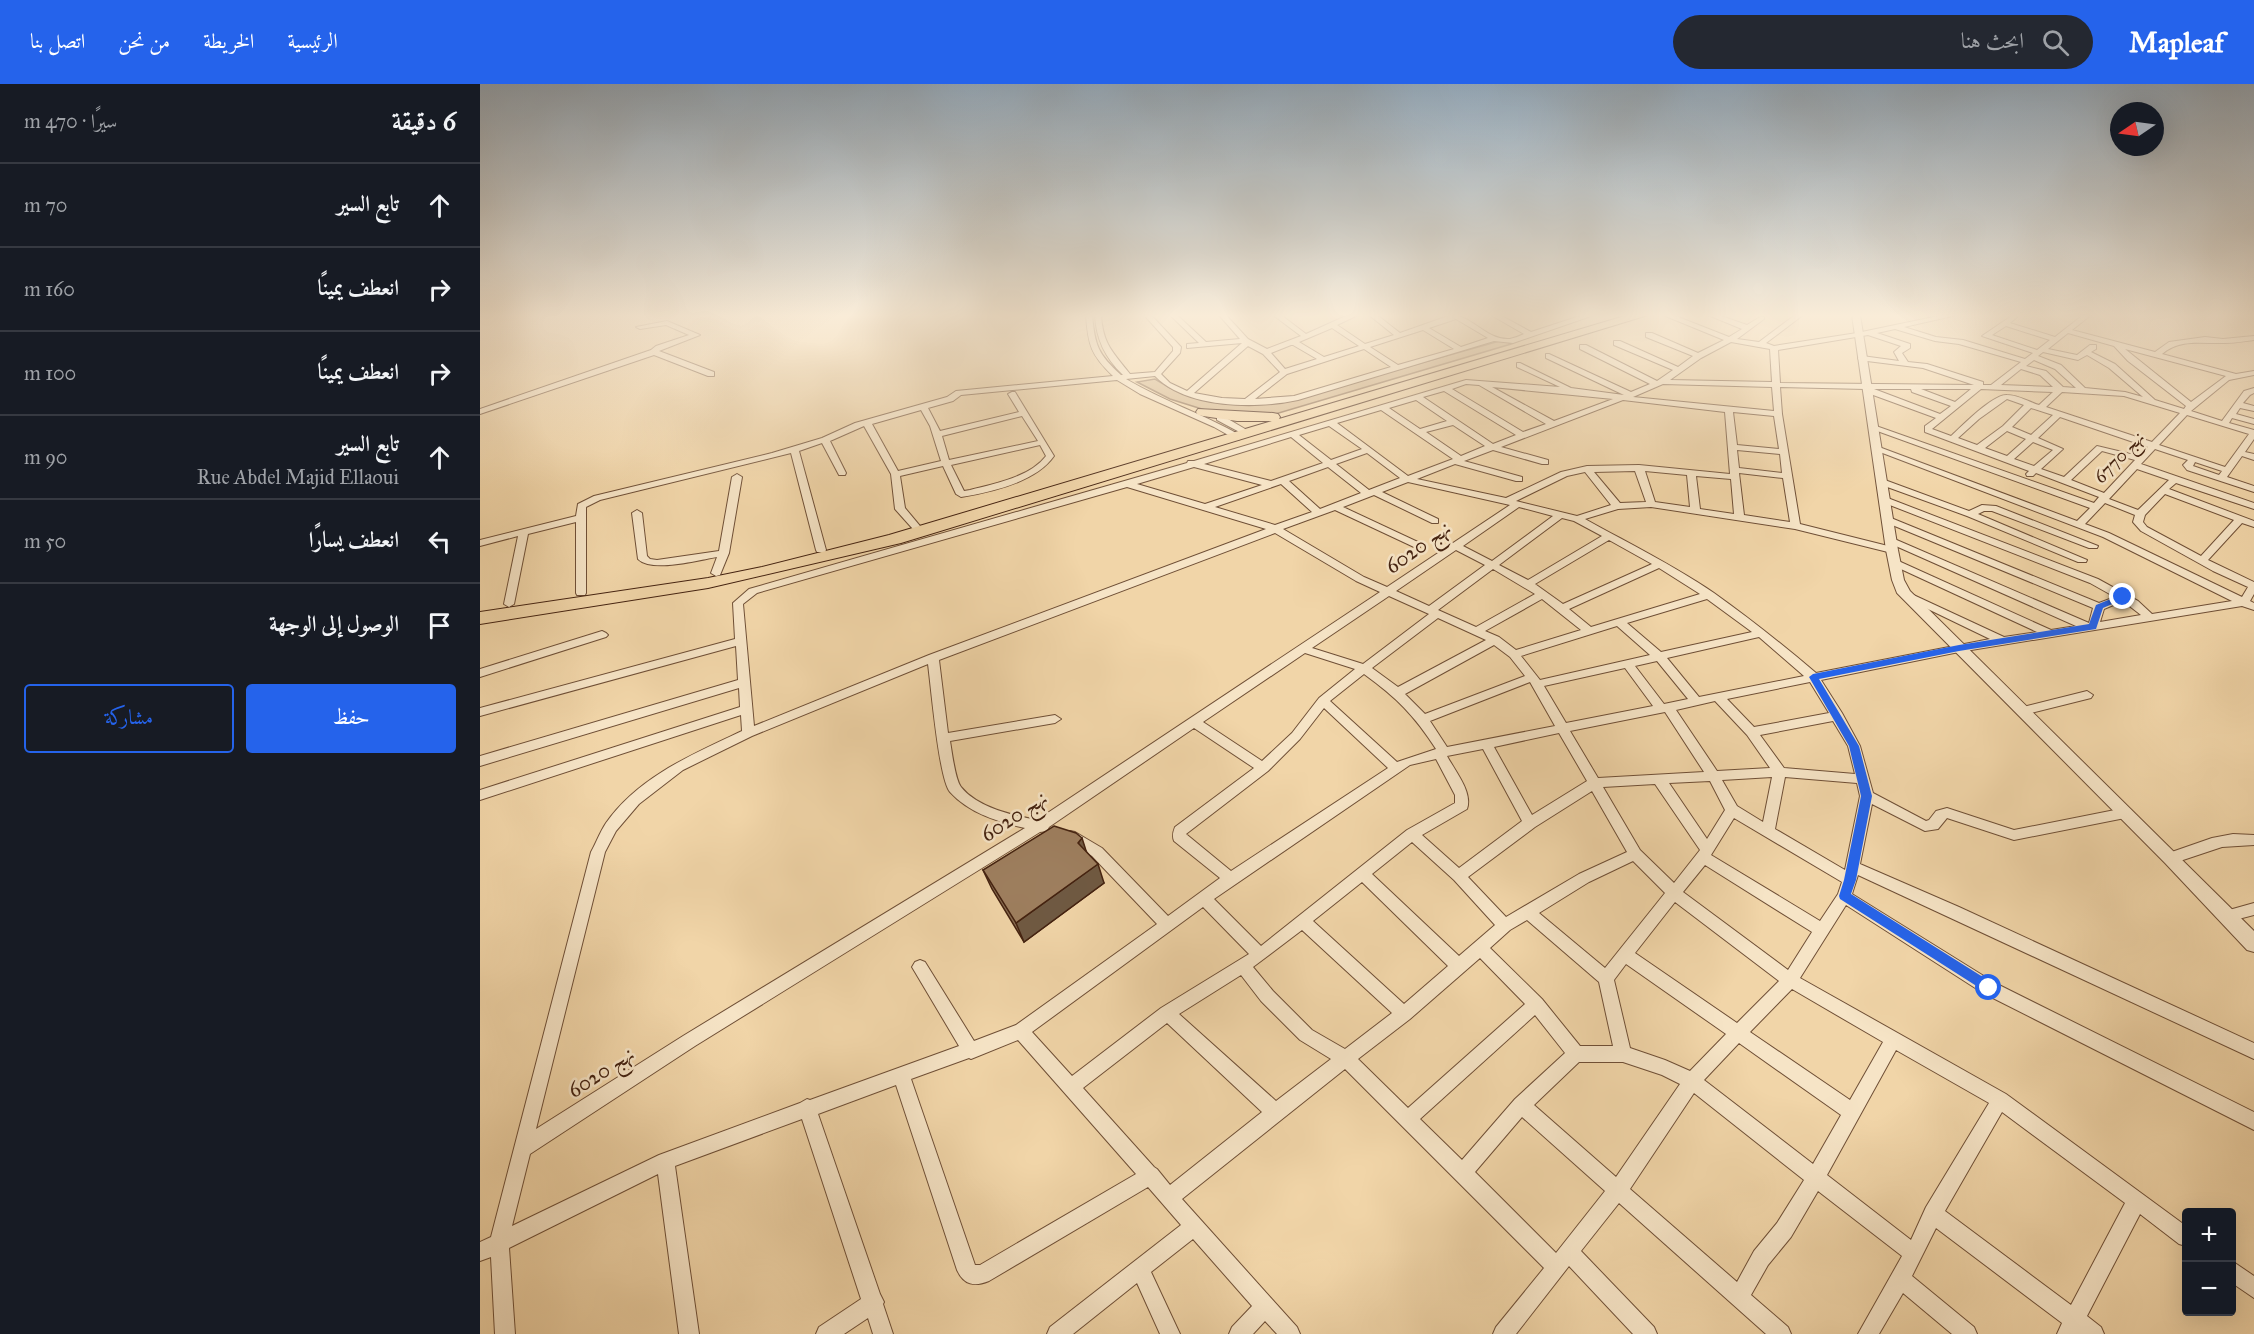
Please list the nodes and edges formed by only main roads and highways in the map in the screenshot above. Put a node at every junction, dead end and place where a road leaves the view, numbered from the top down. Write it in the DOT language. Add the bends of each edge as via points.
graph roads {
  1 [pos="1419,373"];
  2 [pos="1426,373"];
  3 [pos="1273,417"];
  4 [pos="1238,432"];
  5 [pos="1187,442"];
  6 [pos="480,609"];
  7 [pos="480,618"];
  1 -- 3 [label="highway"];
  2 -- 4 [label="highway"];
  3 -- 4 [label="highway"];
  3 -- 5 [label="highway" via="1206,416 1204,433"];
  4 -- 5 [label="highway"];
  4 -- 7 [label="highway" via="927,531 814,560 708,583"];
  5 -- 6 [label="highway" via="915,526 821,550 716,573"];
}
